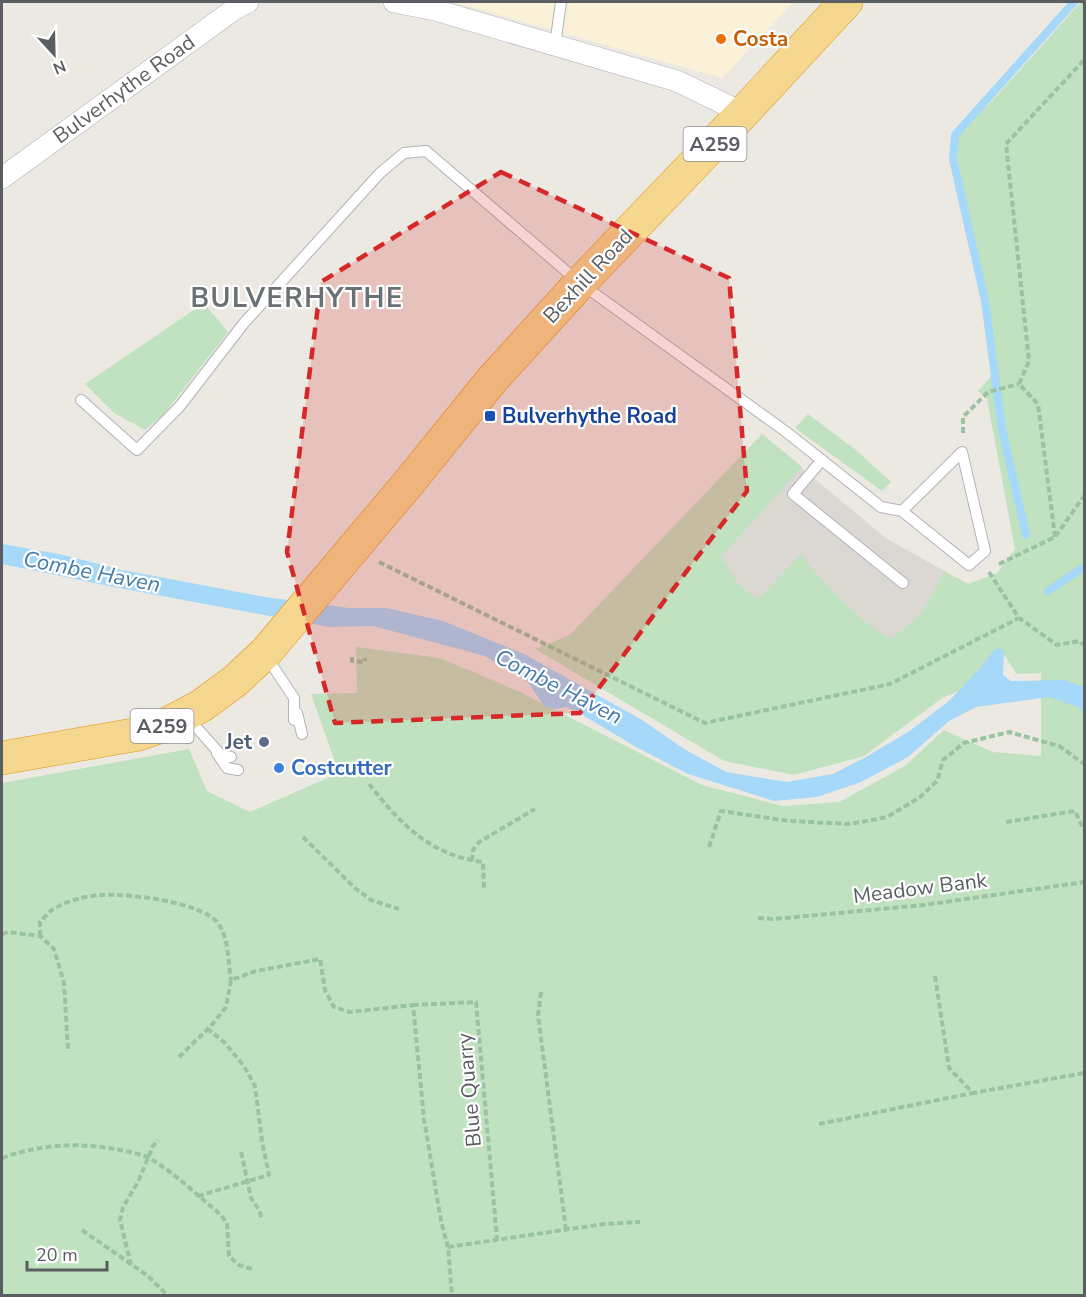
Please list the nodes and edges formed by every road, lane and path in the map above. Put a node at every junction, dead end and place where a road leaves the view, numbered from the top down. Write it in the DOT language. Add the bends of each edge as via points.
graph roads {
  1 [pos="394,2"];
  2 [pos="561,2"];
  3 [pos="846,2"];
  4 [pos="239,4"];
  5 [pos="555,45"];
  6 [pos="1084,60"];
  7 [pos="743,113"];
  8 [pos="2,178"];
  9 [pos="580,283"];
  10 [pos="1019,384"];
  11 [pos="81,400"];
  12 [pos="962,452"];
  13 [pos="822,460"];
  14 [pos="1084,496"];
  15 [pos="902,511"];
  16 [pos="1055,537"];
  17 [pos="346,555"];
  18 [pos="1009,559"];
  19 [pos="969,565"];
  20 [pos="903,583"];
  21 [pos="1019,618"];
  22 [pos="1084,637"];
  23 [pos="1079,641"];
  24 [pos="1084,645"];
  25 [pos="265,653"];
  26 [pos="352,657"];
  27 [pos="365,658"];
  28 [pos="294,698"];
  29 [pos="185,716"];
  30 [pos="294,720"];
  31 [pos="302,734"];
  32 [pos="211,744"];
  33 [pos="231,757"];
  34 [pos="2,758"];
  35 [pos="1084,764"];
  36 [pos="238,770"];
  37 [pos="369,784"];
  38 [pos="535,809"];
  39 [pos="1006,822"];
  40 [pos="1084,830"];
  41 [pos="303,837"];
  42 [pos="709,847"];
  43 [pos="472,861"];
  44 [pos="1084,882"];
  45 [pos="484,891"];
  46 [pos="399,909"];
  47 [pos="758,918"];
  48 [pos="2,934"];
  49 [pos="40,936"];
  50 [pos="935,976"];
  51 [pos="231,980"];
  52 [pos="541,992"];
  53 [pos="413,1005"];
  54 [pos="208,1029"];
  55 [pos="68,1049"];
  56 [pos="179,1057"];
  57 [pos="1084,1073"];
  58 [pos="973,1093"];
  59 [pos="819,1124"];
  60 [pos="158,1140"];
  61 [pos="242,1152"];
  62 [pos="2,1158"];
  63 [pos="148,1158"];
  64 [pos="248,1180"];
  65 [pos="198,1196"];
  66 [pos="262,1219"];
  67 [pos="640,1222"];
  68 [pos="82,1230"];
  69 [pos="566,1230"];
  70 [pos="497,1239"];
  71 [pos="448,1247"];
  72 [pos="131,1265"];
  73 [pos="255,1270"];
  74 [pos="168,1296"];
  75 [pos="452,1296"];
  1 -- 5 [label="street"];
  2 -- 5 [label="lane"];
  3 -- 7 [label="highway, Bexhill Road / A259"];
  4 -- 8 [label="street, Bulverhythe Road"];
  5 -- 7 [label="street" via="677,81"];
  6 -- 10 [label="path" via="1006,144 1029,361"];
  7 -- 9 [label="highway, Bexhill Road / A259"];
  9 -- 11 [label="lane" via="426,151 404,153 380,173 268,296 180,406 137,450"];
  9 -- 13 [label="lane"];
  9 -- 17 [label="highway, Bexhill Road / A259" via="490,381"];
  10 -- 12 [label="path" via="988,392 963,417"];
  10 -- 16 [label="path" via="1038,404"];
  12 -- 15 [label="lane"];
  12 -- 19 [label="lane" via="985,551"];
  13 -- 15 [label="lane" via="881,507"];
  13 -- 20 [label="lane" via="793,494"];
  14 -- 16 [label="path"];
  15 -- 19 [label="lane"];
  16 -- 18 [label="path"];
  17 -- 21 [label="path" via="705,723 890,684"];
  17 -- 25 [label="highway, A259"];
  19 -- 21 [label="path" via="988,570"];
  21 -- 23 [label="path" via="1057,645"];
  22 -- 23 [label="path"];
  23 -- 24 [label="path"];
  25 -- 28 [label="lane"];
  25 -- 29 [label="highway, A259" via="235,681"];
  26 -- 27 [label="path" via="357,662 365,662"];
  28 -- 30 [label="lane"];
  28 -- 31 [label="lane"];
  29 -- 32 [label="lane"];
  29 -- 34 [label="highway, A259" via="140,734"];
  32 -- 33 [label="lane" via="221,755"];
  32 -- 36 [label="lane" via="227,768"];
  35 -- 42 [label="path" via="1059,746 1009,732 964,743 943,760 937,781 919,798 887,817 850,824 800,822 721,811"];
  37 -- 43 [label="path" via="394,816 419,838"];
  38 -- 43 [label="path" via="479,842"];
  39 -- 40 [label="path" via="1075,811"];
  41 -- 46 [label="path" via="355,888 371,900"];
  43 -- 45 [label="path" via="483,862"];
  44 -- 47 [label="path, Meadow Bank" via="924,905"];
  48 -- 49 [label="path"];
  49 -- 51 [label="path" via="40,922 55,908 76,900 102,895 173,902 215,920 224,933"];
  49 -- 55 [label="path" via="54,949 64,983"];
  50 -- 58 [label="path" via="949,1068"];
  51 -- 53 [label="path, Blue Quarry" via="256,971 320,959 334,1007 350,1012"];
  51 -- 54 [label="path" via="226,1007"];
  52 -- 69 [label="path" via="538,1015"];
  53 -- 70 [label="path, Blue Quarry" via="476,1002"];
  53 -- 71 [label="path" via="424,1119"];
  54 -- 56 [label="path"];
  54 -- 64 [label="path" via="244,1066 255,1086 270,1175"];
  57 -- 58 [label="path"];
  58 -- 59 [label="path"];
  60 -- 63 [label="path"];
  61 -- 64 [label="path"];
  62 -- 63 [label="path" via="53,1146 90,1144"];
  63 -- 65 [label="path"];
  63 -- 72 [label="path" via="120,1220"];
  64 -- 65 [label="path"];
  64 -- 66 [label="path"];
  65 -- 73 [label="path" via="227,1223 229,1256 233,1262"];
  67 -- 69 [label="path"];
  68 -- 72 [label="path"];
  69 -- 70 [label="path"];
  70 -- 71 [label="path"];
  71 -- 75 [label="path"];
  72 -- 74 [label="path"];
}
